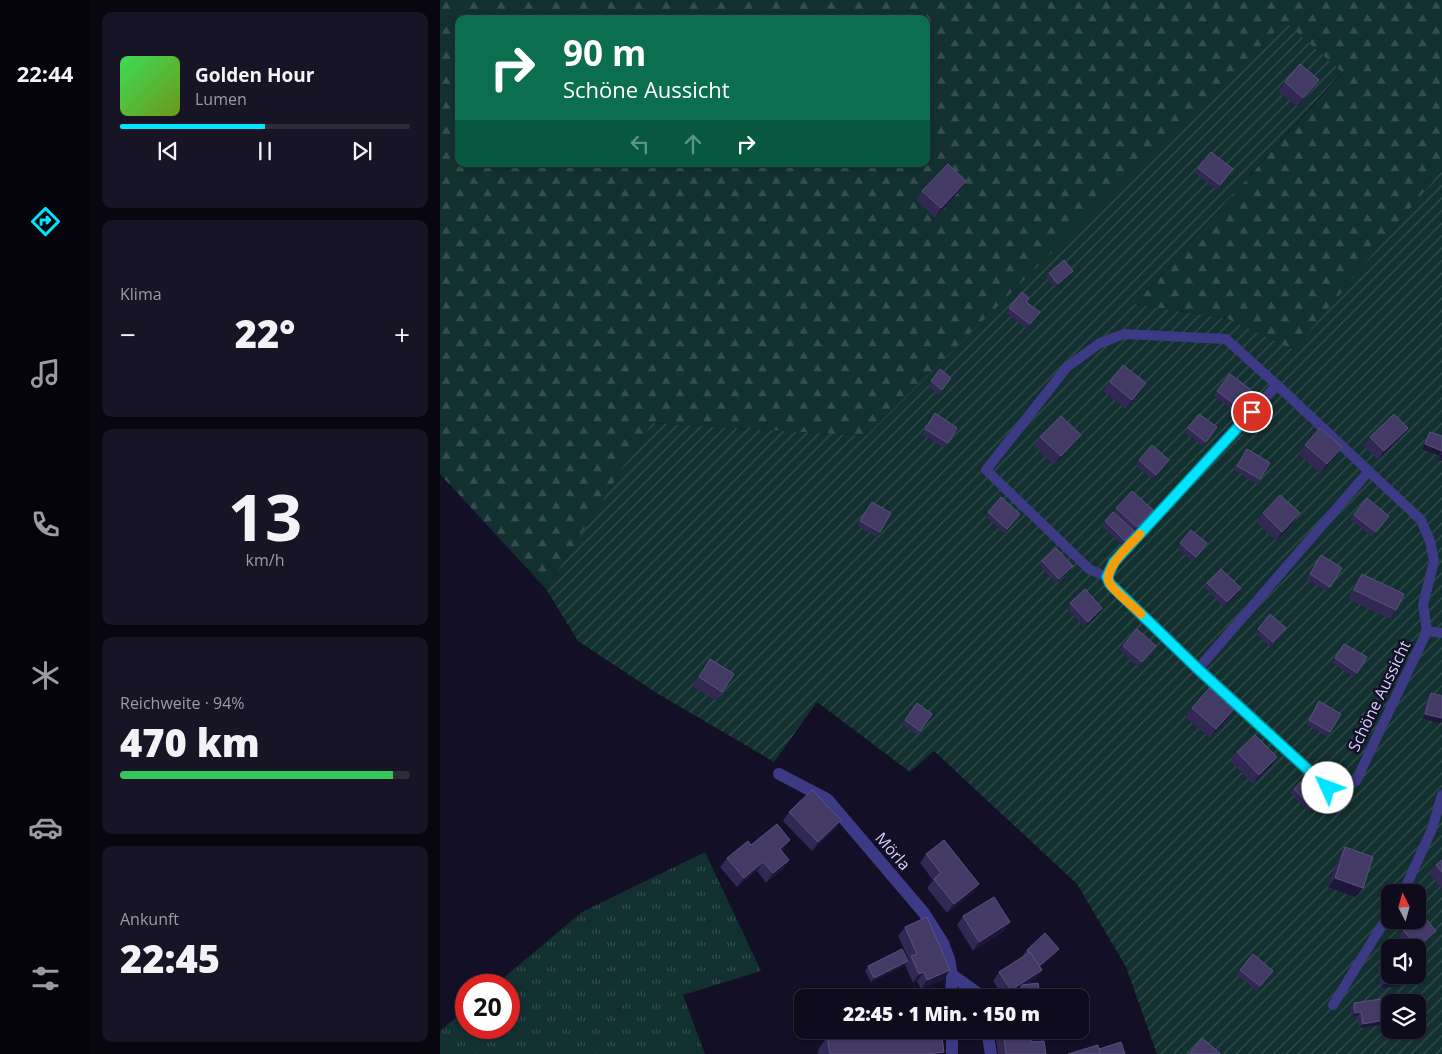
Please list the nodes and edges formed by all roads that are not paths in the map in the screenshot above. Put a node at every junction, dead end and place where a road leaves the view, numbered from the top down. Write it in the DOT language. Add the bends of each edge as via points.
graph roads {
  1 [pos="1277,385"];
  2 [pos="1369,471"];
  3 [pos="1107,577"];
  4 [pos="1428,631"];
  5 [pos="1442,633"];
  6 [pos="1198,669"];
  7 [pos="779,774"];
  8 [pos="1442,795"];
  9 [pos="1407,884"];
  10 [pos="1381,927"];
  11 [pos="952,975"];
  12 [pos="952,989"];
  13 [pos="972,989"];
  14 [pos="1333,1005"];
  15 [pos="952,1039"];
  16 [pos="988,1039"];
  17 [pos="952,1054"];
  18 [pos="991,1054"];
  1 -- 2 [label="lane, Schöne Aussicht"];
  1 -- 3 [label="lane" via="1114,562"];
  1 -- 3 [label="lane, Schöne Aussicht" via="1226,339 1124,334 1100,343 1067,367 986,470 1089,568"];
  2 -- 4 [label="lane, Schöne Aussicht" via="1421,520 1430,542 1434,560 1423,605"];
  2 -- 6 [label="lane"];
  3 -- 6 [label="lane, Schöne Aussicht" via="1110,584"];
  4 -- 5 [label="lane, Schöne Aussicht"];
  4 -- 6 [label="lane, Schöne Aussicht" via="1356,780 1343,789 1328,788"];
  7 -- 11 [label="street, Mörla" via="827,799 924,913 943,943"];
  8 -- 9 [label="lane" via="1432,829"];
  10 -- 14 [label="lane"];
  11 -- 12 [label="street, Mörla"];
  11 -- 13 [label="street"];
  15 -- 17 [label="street"];
  16 -- 18 [label="street"];
}
